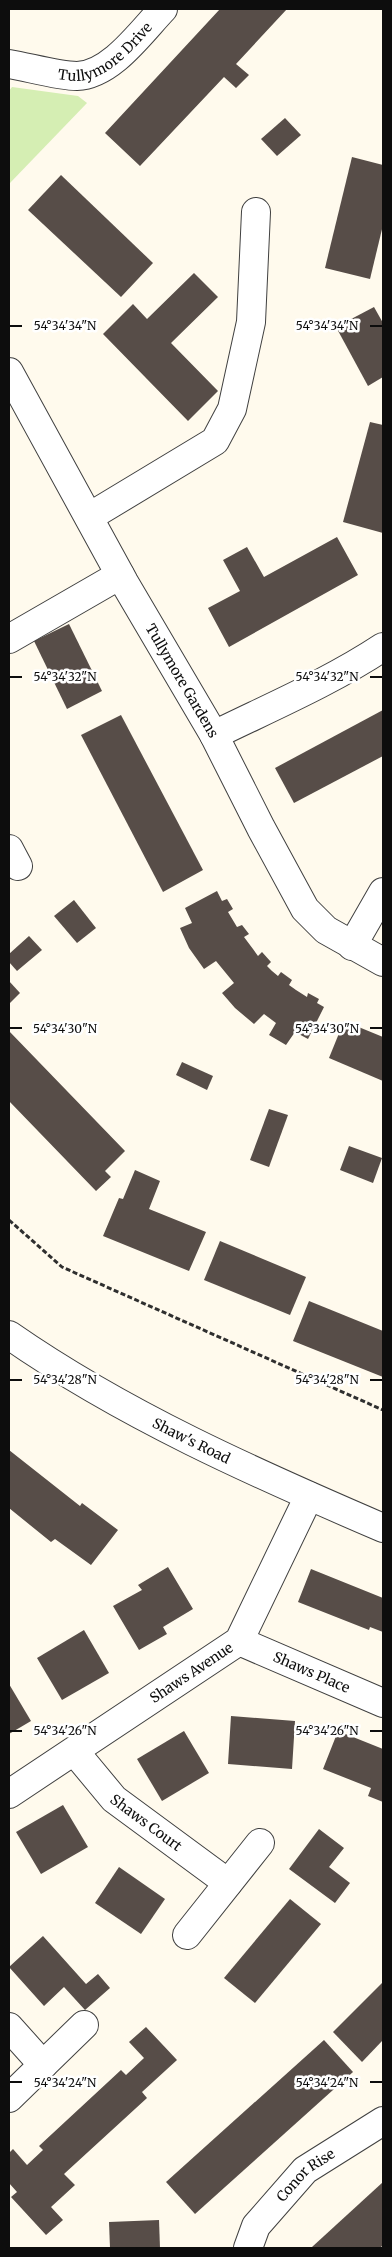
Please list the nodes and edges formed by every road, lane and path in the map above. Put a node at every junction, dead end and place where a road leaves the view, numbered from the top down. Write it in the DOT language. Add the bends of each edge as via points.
graph roads {
  1 [pos="163,9"];
  2 [pos="9,64"];
  3 [pos="256,212"];
  4 [pos="12,386"];
  5 [pos="89,517"];
  6 [pos="120,575"];
  7 [pos="9,639"];
  8 [pos="383,647"];
  9 [pos="214,735"];
  10 [pos="383,892"];
  11 [pos="352,946"];
  12 [pos="383,962"];
  13 [pos="9,1220"];
  14 [pos="9,1335"];
  15 [pos="383,1410"];
  16 [pos="309,1496"];
  17 [pos="383,1528"];
  18 [pos="239,1641"];
  19 [pos="383,1703"];
  20 [pos="75,1752"];
  21 [pos="9,1794"];
  22 [pos="260,1843"];
  23 [pos="228,1882"];
  24 [pos="187,1935"];
  25 [pos="84,2025"];
  26 [pos="9,2027"];
  27 [pos="43,2065"];
  28 [pos="9,2098"];
  29 [pos="383,2121"];
  30 [pos="248,2248"];
  1 -- 2 [label="street, Tullymore Drive" via="110,64 95,73 77,76"];
  3 -- 5 [label="street" via="251,322 232,409 215,441"];
  4 -- 5 [label="street, Tullymore Gardens"];
  5 -- 6 [label="street, Tullymore Gardens"];
  6 -- 7 [label="street"];
  6 -- 9 [label="street, Tullymore Gardens"];
  8 -- 9 [label="street" via="362,661"];
  9 -- 11 [label="street, Tullymore Gardens" via="305,909 326,930"];
  10 -- 11 [label="street"];
  11 -- 12 [label="street, Tullymore Gardens"];
  13 -- 15 [label="path" via="62,1267"];
  14 -- 16 [label="street, Shaw's Road" via="112,1399"];
  16 -- 17 [label="street, Shaw's Road"];
  16 -- 18 [label="street, Shaws Avenue"];
  18 -- 19 [label="street, Shaws Place"];
  18 -- 20 [label="street, Shaws Avenue"];
  20 -- 21 [label="street, Shaws Avenue"];
  20 -- 23 [label="street, Shaws Court" via="114,1799"];
  22 -- 23 [label="street"];
  23 -- 24 [label="street"];
  25 -- 27 [label="street"];
  26 -- 27 [label="street"];
  27 -- 28 [label="street"];
  29 -- 30 [label="street, Conor Rise" via="306,2170 256,2226"];
}
